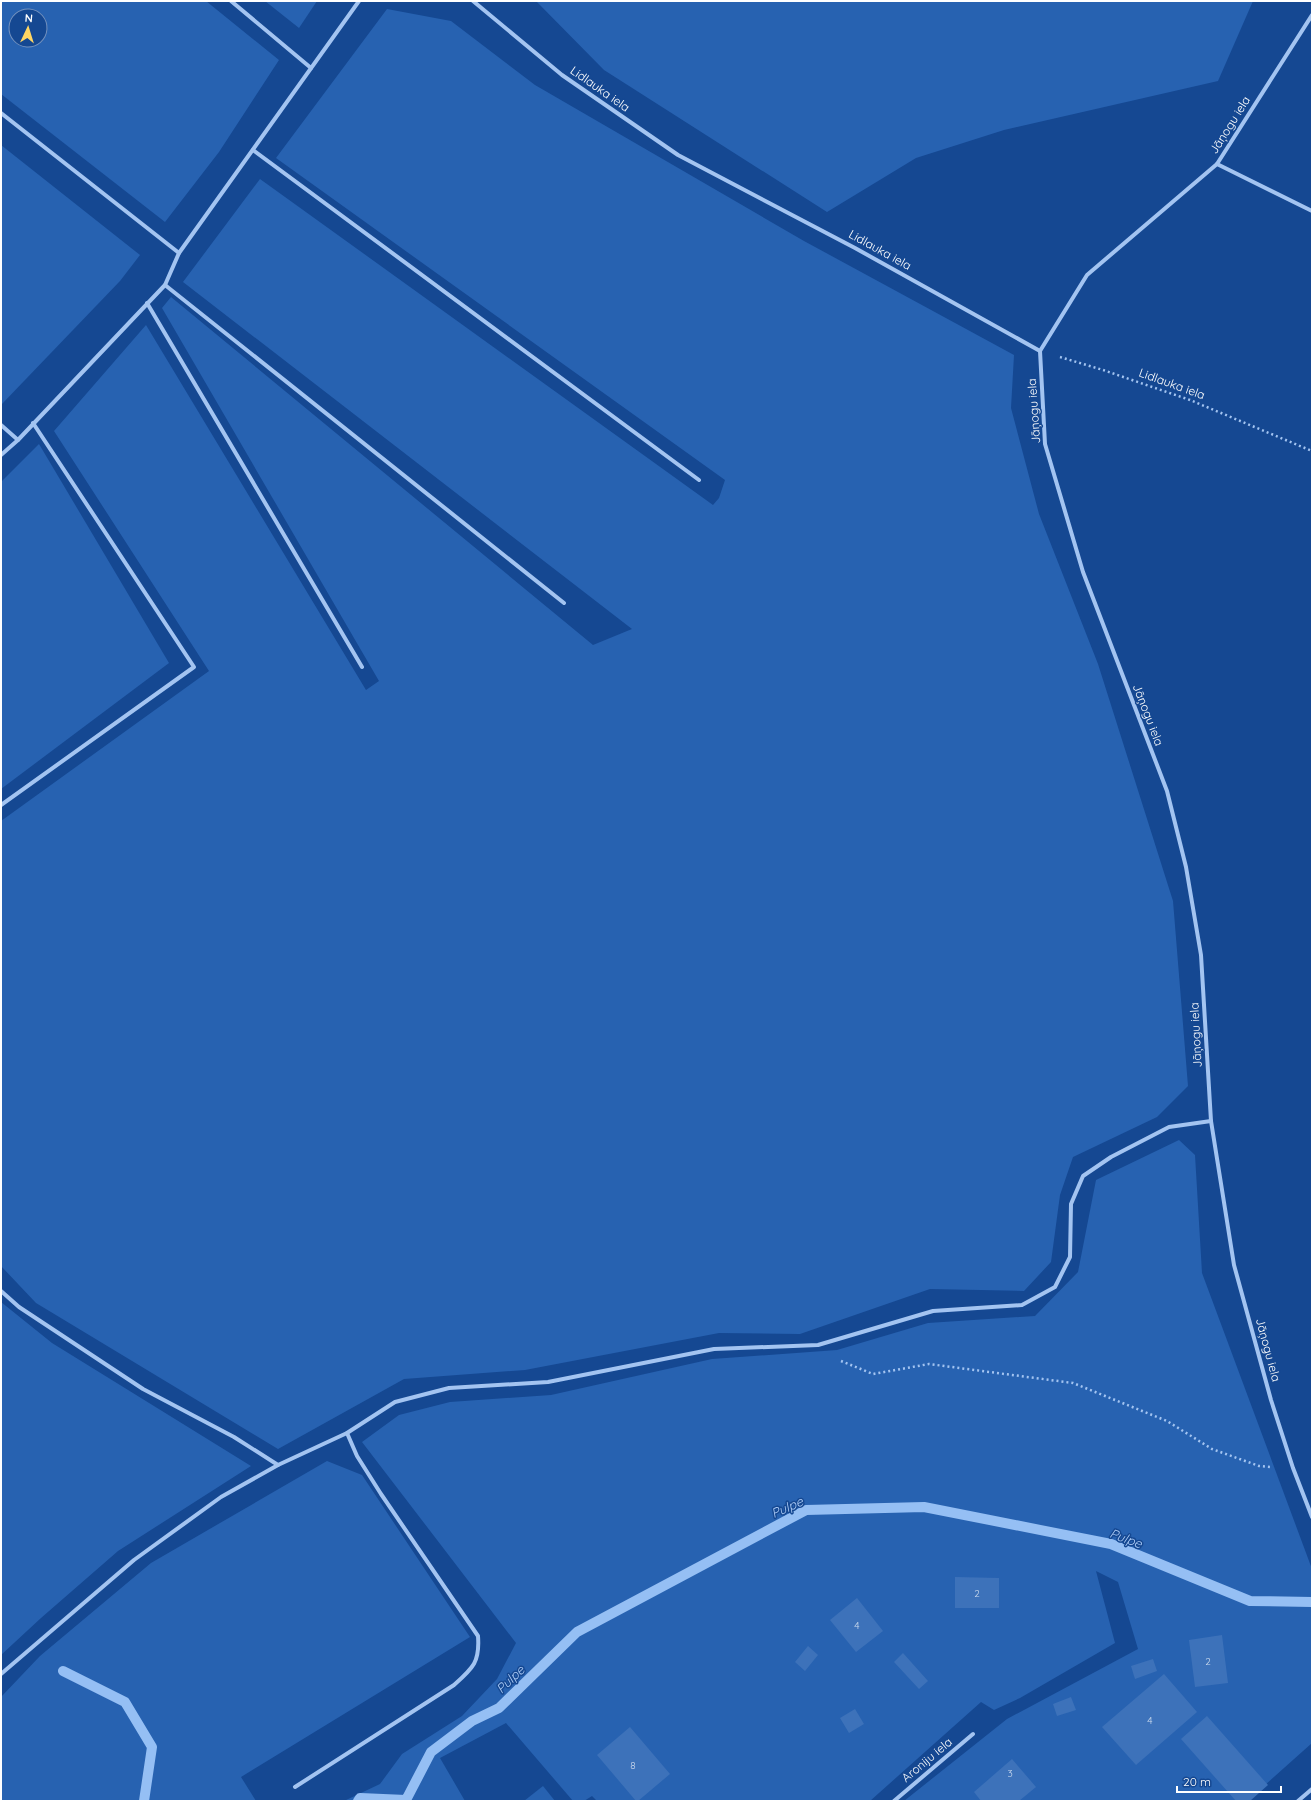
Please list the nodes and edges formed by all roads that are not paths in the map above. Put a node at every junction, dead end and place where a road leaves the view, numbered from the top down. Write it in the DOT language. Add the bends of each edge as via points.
graph roads {
  1 [pos="231,1"];
  2 [pos="359,1"];
  3 [pos="473,1"];
  4 [pos="1312,15"];
  5 [pos="311,68"];
  6 [pos="1,113"];
  7 [pos="253,150"];
  8 [pos="1217,164"];
  9 [pos="1312,211"];
  10 [pos="180,253"];
  11 [pos="165,285"];
  12 [pos="147,303"];
  13 [pos="1040,351"];
  14 [pos="34,423"];
  15 [pos="1,426"];
  16 [pos="18,440"];
  17 [pos="1,455"];
  18 [pos="699,480"];
  19 [pos="564,603"];
  20 [pos="362,667"];
  21 [pos="1,805"];
  22 [pos="1211,1120"];
  23 [pos="1,1291"];
  24 [pos="347,1433"];
  25 [pos="278,1465"];
  26 [pos="1312,1517"];
  27 [pos="1,1674"];
  28 [pos="972,1734"];
  29 [pos="295,1787"];
  30 [pos="1312,1789"];
  31 [pos="894,1801"];
  32 [pos="1298,1801"];
  1 -- 5 [label="street"];
  2 -- 5 [label="street"];
  3 -- 13 [label="street, Lidlauka iela" via="562,75 678,154 855,248"];
  4 -- 8 [label="street, Jāņogu iela"];
  5 -- 7 [label="street"];
  6 -- 10 [label="street"];
  7 -- 10 [label="street"];
  7 -- 18 [label="street"];
  8 -- 9 [label="street"];
  8 -- 13 [label="street, Jāņogu iela" via="1087,275"];
  10 -- 11 [label="street"];
  11 -- 12 [label="street"];
  11 -- 19 [label="street"];
  12 -- 14 [label="street"];
  12 -- 20 [label="street"];
  13 -- 22 [label="street, Jāņogu iela" via="1045,444 1083,572 1167,791 1186,867 1201,955"];
  14 -- 16 [label="street"];
  14 -- 21 [label="street" via="194,667"];
  15 -- 16 [label="street"];
  16 -- 17 [label="street"];
  22 -- 24 [label="street" via="1169,1127 1111,1157 1083,1176 1071,1204 1070,1257 1056,1287 1022,1305 933,1311 818,1346 714,1349 548,1382 449,1388 395,1402"];
  22 -- 26 [label="street, Jāņogu iela" via="1234,1265 1270,1400"];
  23 -- 25 [label="street" via="19,1307 144,1389 234,1437"];
  24 -- 25 [label="street"];
  24 -- 29 [label="street" via="357,1456 381,1494 478,1636 479,1651 472,1668 454,1685"];
  25 -- 27 [label="street" via="221,1497 134,1560"];
  28 -- 31 [label="street, Aroniju iela"];
  30 -- 32 [label="street"];
}
